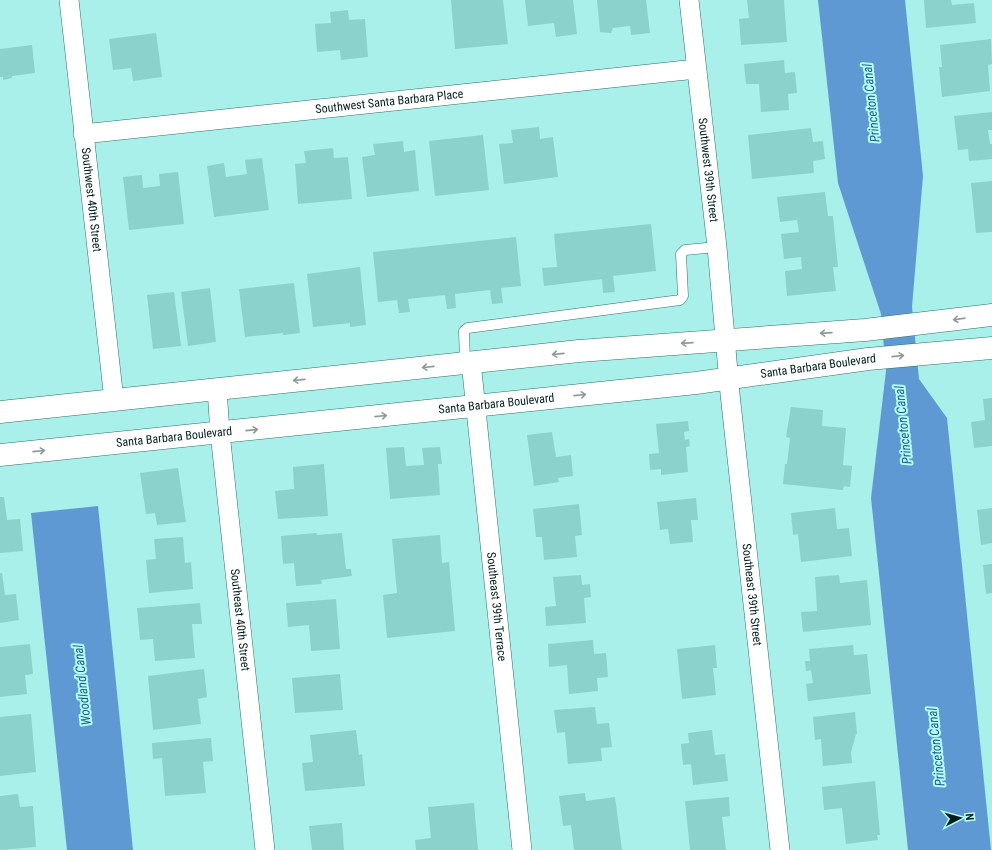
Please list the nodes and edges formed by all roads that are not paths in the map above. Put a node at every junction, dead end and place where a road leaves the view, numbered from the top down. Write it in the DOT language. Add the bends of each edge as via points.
graph roads {
  1 [pos="69,0"];
  2 [pos="689,0"];
  3 [pos="696,69"];
  4 [pos="84,134"];
  5 [pos="717,247"];
  6 [pos="992,315"];
  7 [pos="726,340"];
  8 [pos="992,348"];
  9 [pos="468,363"];
  10 [pos="728,378"];
  11 [pos="217,389"];
  12 [pos="114,400"];
  13 [pos="477,406"];
  14 [pos="0,412"];
  15 [pos="220,433"];
  16 [pos="0,455"];
  17 [pos="265,850"];
  18 [pos="522,850"];
  19 [pos="780,850"];
  1 -- 4 [label="street, Southwest 40th Street"];
  2 -- 3 [label="street, Southwest 39th Street"];
  3 -- 4 [label="street, Southwest Santa Barbara Place"];
  3 -- 5 [label="street, Southwest 39th Street"];
  4 -- 12 [label="street, Southwest 40th Street"];
  5 -- 7 [label="street, Southwest 39th Street"];
  5 -- 9 [label="lane" via="685,250 681,254 683,296 680,300 468,328 464,331"];
  6 -- 7 [label="main road, one-way" via="864,330"];
  7 -- 9 [label="main road, one-way" via="579,351"];
  7 -- 10 [label="street, Southeast 39th Street"];
  10 -- 8 [label="main road, Santa Barbara Boulevard, one-way" via="929,352"];
  9 -- 11 [label="main road, one-way"];
  9 -- 13 [label="street, Southeast 39th Terrace"];
  13 -- 10 [label="main road, Santa Barbara Boulevard, one-way"];
  10 -- 19 [label="street, Southeast 39th Street"];
  11 -- 12 [label="main road"];
  11 -- 15 [label="street, Southeast 40th Street"];
  12 -- 14 [label="main road"];
  15 -- 13 [label="main road, Santa Barbara Boulevard, one-way"];
  13 -- 18 [label="street, Southeast 39th Terrace"];
  16 -- 15 [label="main road, Santa Barbara Boulevard, one-way"];
  15 -- 17 [label="street, Southeast 40th Street"];
}
